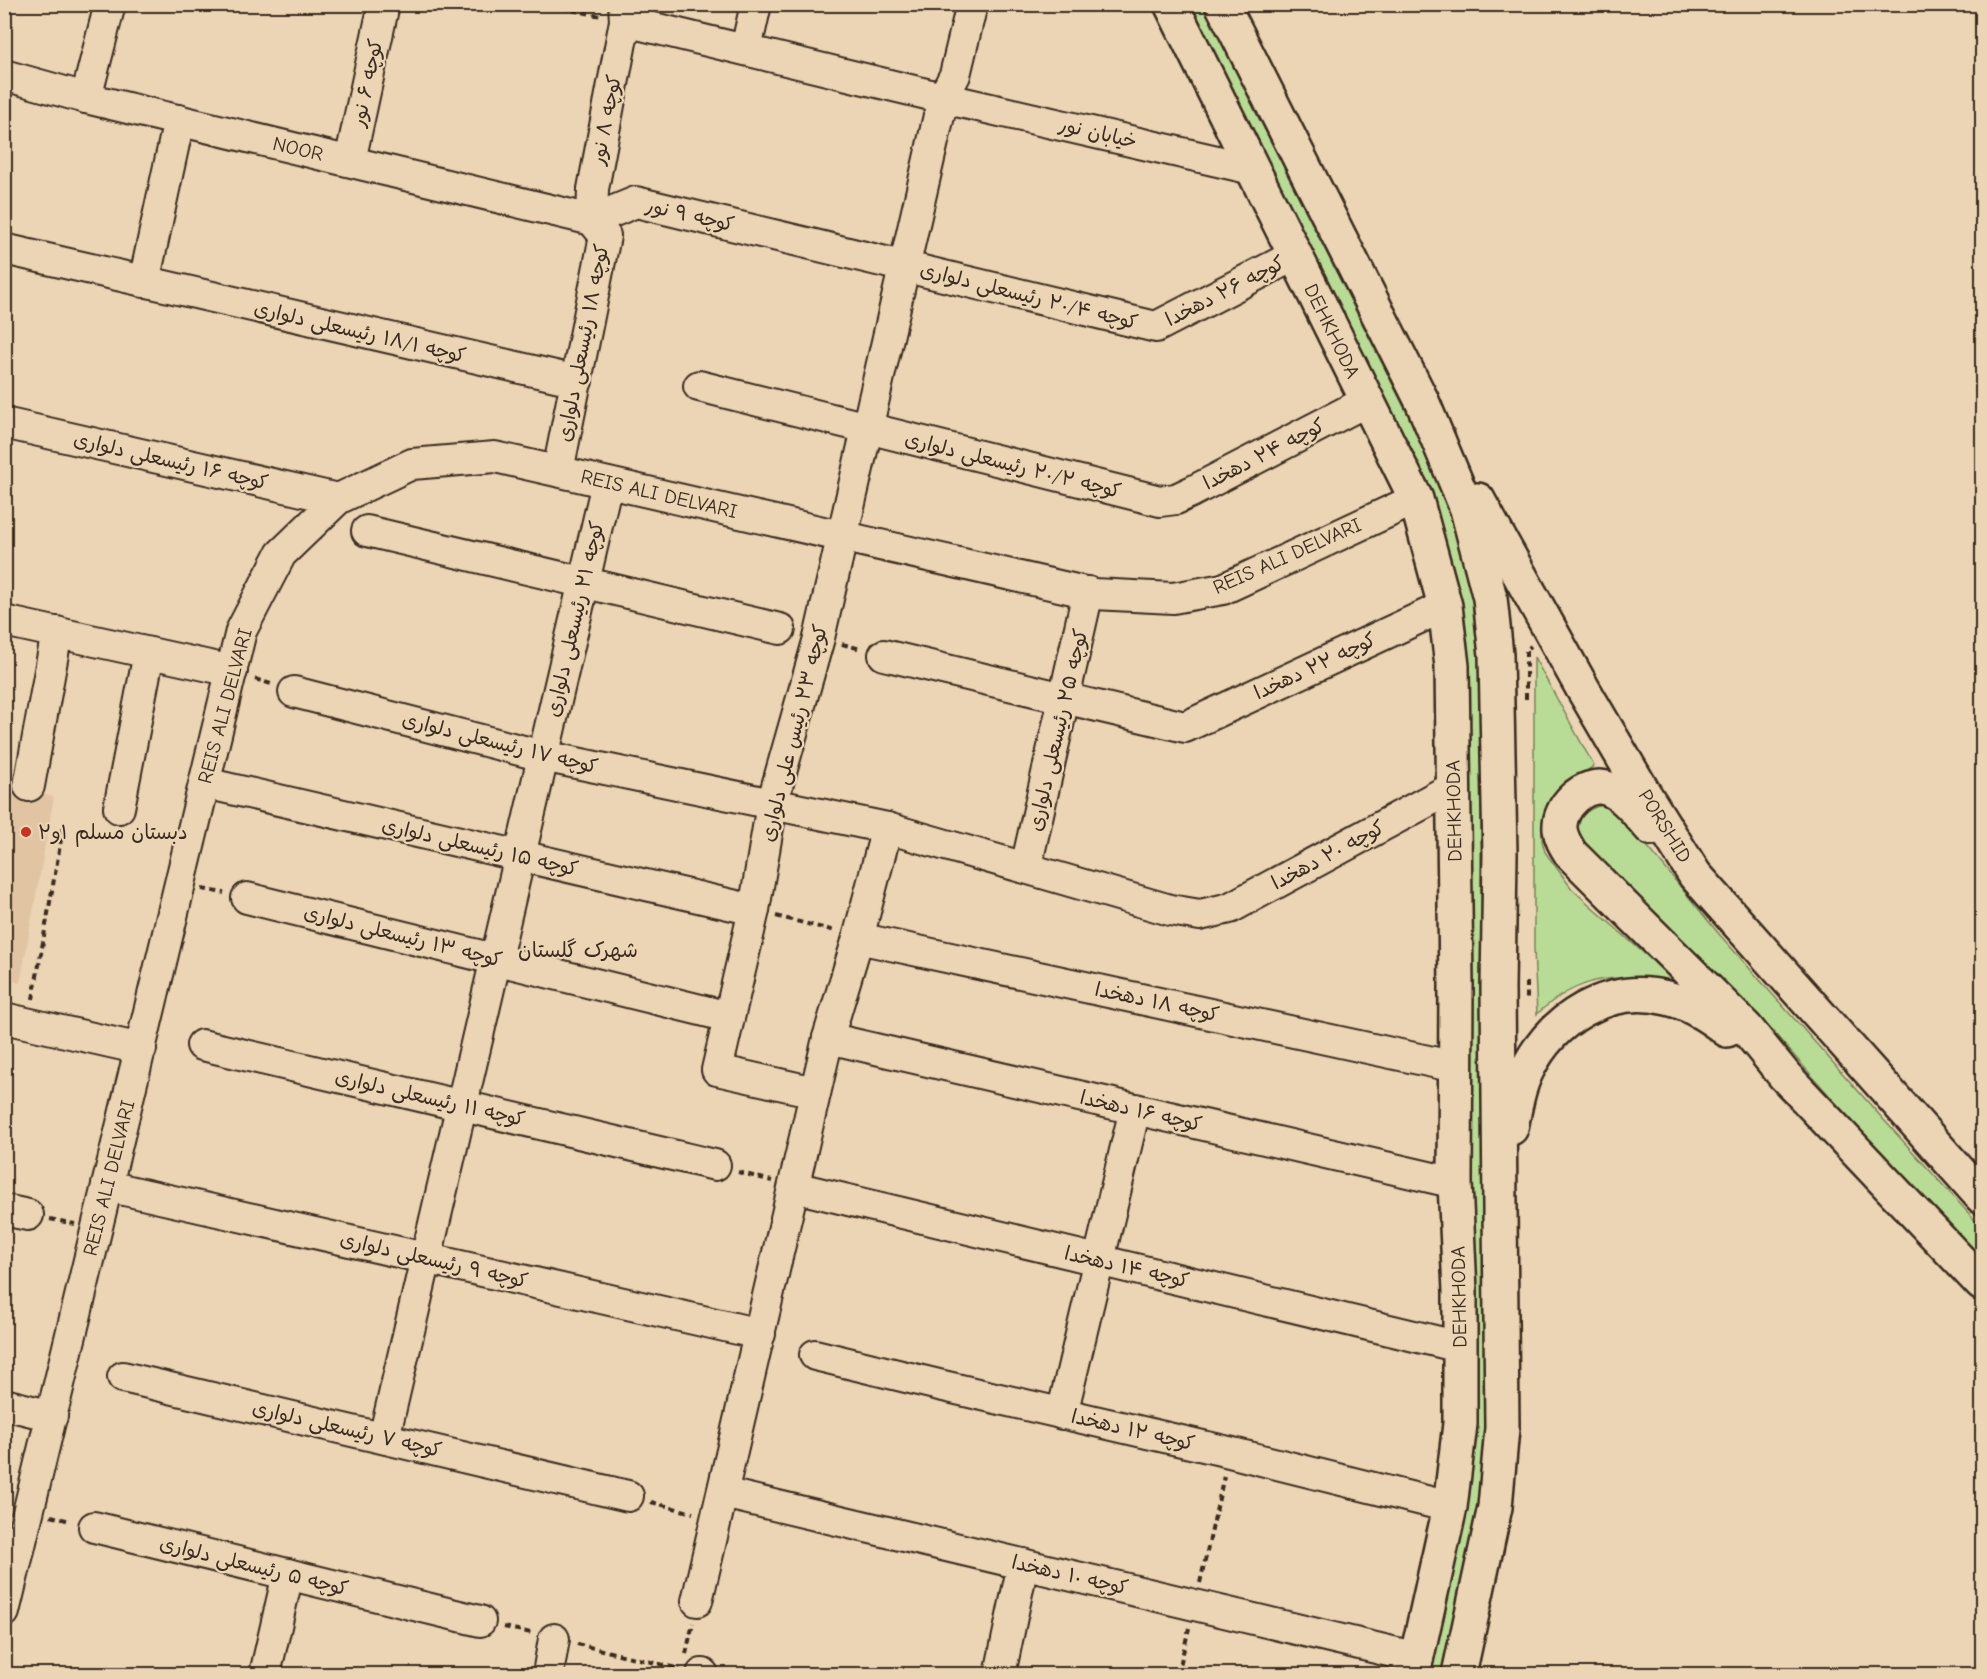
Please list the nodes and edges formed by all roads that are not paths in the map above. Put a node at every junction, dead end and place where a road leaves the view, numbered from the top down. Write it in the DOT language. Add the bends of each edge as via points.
graph roads {
  1 [pos="110,4"];
  2 [pos="384,4"];
  3 [pos="756,4"];
  4 [pos="972,4"];
  5 [pos="1171,4"];
  6 [pos="1222,4"];
  7 [pos="625,13"];
  8 [pos="746,49"];
  9 [pos="4,75"];
  10 [pos="86,98"];
  11 [pos="943,98"];
  12 [pos="179,120"];
  13 [pos="350,162"];
  14 [pos="1252,169"];
  15 [pos="592,219"];
  16 [pos="4,249"];
  17 [pos="1295,255"];
  18 [pos="903,265"];
  19 [pos="144,282"];
  20 [pos="1156,327"];
  21 [pos="577,381"];
  22 [pos="699,386"];
  23 [pos="1367,401"];
  24 [pos="1422,401"];
  25 [pos="4,423"];
  26 [pos="867,428"];
  27 [pos="558,471"];
  28 [pos="607,483"];
  29 [pos="338,499"];
  30 [pos="1416,499"];
  31 [pos="1160,501"];
  32 [pos="367,531"];
  33 [pos="843,536"];
  34 [pos="584,582"];
  35 [pos="1088,592"];
  36 [pos="1445,606"];
  37 [pos="4,621"];
  38 [pos="780,629"];
  39 [pos="57,632"];
  40 [pos="149,653"];
  41 [pos="884,655"];
  42 [pos="232,671"];
  43 [pos="294,692"];
  44 [pos="1066,698"];
  45 [pos="543,756"];
  46 [pos="205,783"];
  47 [pos="28,786"];
  48 [pos="1454,787"];
  49 [pos="772,804"];
  50 [pos="119,808"];
  51 [pos="887,828"];
  52 [pos="520,856"];
  53 [pos="1026,867"];
  54 [pos="1695,875"];
  55 [pos="247,898"];
  56 [pos="754,910"];
  57 [pos="1200,915"];
  58 [pos="858,938"];
  59 [pos="496,959"];
  60 [pos="729,1017"];
  61 [pos="16,1020"];
  62 [pos="828,1038"];
  63 [pos="202,1045"];
  64 [pos="141,1049"];
  65 [pos="1456,1067"];
  66 [pos="1785,1076"];
  67 [pos="815,1092"];
  68 [pos="462,1106"];
  69 [pos="1135,1110"];
  70 [pos="715,1165"];
  71 [pos="1455,1183"];
  72 [pos="107,1186"];
  73 [pos="794,1187"];
  74 [pos="1983,1197"];
  75 [pos="1499,1198"];
  76 [pos="426,1258"];
  77 [pos="1098,1260"];
  78 [pos="1983,1284"];
  79 [pos="760,1334"];
  80 [pos="1460,1347"];
  81 [pos="815,1354"];
  82 [pos="123,1377"];
  83 [pos="4,1404"];
  84 [pos="1062,1414"];
  85 [pos="52,1416"];
  86 [pos="384,1438"];
  87 [pos="628,1496"];
  88 [pos="720,1506"];
  89 [pos="1450,1507"];
  90 [pos="94,1527"];
  91 [pos="1023,1564"];
  92 [pos="288,1574"];
  93 [pos="697,1601"];
  94 [pos="4,1612"];
  95 [pos="480,1621"];
  96 [pos="554,1639"];
  97 [pos="1415,1666"];
  98 [pos="265,1674"];
  99 [pos="548,1674"];
  100 [pos="1000,1674"];
  101 [pos="1459,1674"];
  1 -- 10 [label="street"];
  2 -- 13 [label="street, کوچه ۶ نور"];
  3 -- 8 [label="street"];
  4 -- 11 [label="street, کوچه ۲۳ رئیس علی دلواری" via="956,75"];
  5 -- 14 [label="main road, DEHKHODA"];
  6 -- 24 [label="main road, DEHKHODA"];
  7 -- 8 [label="street, خیابان نور"];
  7 -- 15 [label="street, کوچه ۸ نور" via="593,189"];
  8 -- 11 [label="street, خیابان نور"];
  9 -- 10 [label="street, NOOR"];
  10 -- 12 [label="street, NOOR"];
  11 -- 14 [label="street, خیابان نور"];
  11 -- 18 [label="street, کوچه ۲۳ رئیس علی دلواری"];
  12 -- 13 [label="street, NOOR"];
  12 -- 19 [label="street"];
  13 -- 15 [label="street, NOOR"];
  14 -- 17 [label="main road, DEHKHODA"];
  15 -- 18 [label="street, کوچه ۹ نور" via="636,202"];
  15 -- 21 [label="street, کوچه ۱۸ رئیسعلی دلواری" via="605,236"];
  16 -- 19 [label="street, کوچه ۱۸/۱ رئیسعلی دلواری"];
  17 -- 20 [label="street, کوچه ۲۶ دهخدا"];
  17 -- 23 [label="main road, DEHKHODA"];
  18 -- 20 [label="street, کوچه ۲۰/۴ رئیسعلی دلواری"];
  18 -- 26 [label="street, کوچه ۲۳ رئیس علی دلواری"];
  19 -- 21 [label="street, کوچه ۱۸/۱ رئیسعلی دلواری"];
  21 -- 27 [label="street, کوچه ۱۸ رئیسعلی دلواری"];
  22 -- 26 [label="street, کوچه ۲۰/۲ رئیسعلی دلواری"];
  23 -- 30 [label="main road, DEHKHODA"];
  23 -- 31 [label="street, کوچه ۲۴ دهخدا" via="1193,491"];
  24 -- 54 [label="main road, PORSHID" via="1583,689"];
  24 -- 75 [label="main road, DEHKHODA" via="1467,509 1490,598 1496,655"];
  25 -- 29 [label="street, کوچه ۱۶ رئیسعلی دلواری"];
  26 -- 31 [label="street, کوچه ۲۰/۲ رئیسعلی دلواری"];
  26 -- 33 [label="street, کوچه ۲۳ رئیس علی دلواری"];
  27 -- 28 [label="street, REIS ALI DELVARI"];
  27 -- 29 [label="street, REIS ALI DELVARI" via="495,457 412,464"];
  28 -- 33 [label="street, REIS ALI DELVARI"];
  28 -- 34 [label="street, کوچه ۲۱ رئیسعلی دلواری"];
  29 -- 42 [label="street, REIS ALI DELVARI" via="281,554 242,631"];
  30 -- 35 [label="street, REIS ALI DELVARI" via="1223,589 1173,598"];
  30 -- 36 [label="main road, DEHKHODA"];
  32 -- 34 [label="street"];
  33 -- 35 [label="street, REIS ALI DELVARI"];
  33 -- 49 [label="street, کوچه ۲۳ رئیس علی دلواری"];
  34 -- 38 [label="street"];
  34 -- 45 [label="street, کوچه ۲۱ رئیسعلی دلواری"];
  35 -- 44 [label="street, کوچه ۲۵ رئیسعلی دلواری"];
  36 -- 44 [label="street, کوچه ۲۲ دهخدا" via="1185,727"];
  36 -- 48 [label="main road, DEHKHODA" via="1452,666"];
  37 -- 39 [label="street"];
  39 -- 40 [label="street"];
  39 -- 47 [label="street"];
  40 -- 42 [label="street"];
  40 -- 50 [label="street"];
  41 -- 44 [label="street"];
  42 -- 46 [label="street, REIS ALI DELVARI"];
  43 -- 45 [label="street, کوچه ۱۷ رئیسعلی دلواری"];
  44 -- 53 [label="street, کوچه ۲۵ رئیسعلی دلواری"];
  45 -- 49 [label="street, کوچه ۱۷ رئیسعلی دلواری"];
  45 -- 52 [label="street, کوچه ۲۱ رئیسعلی دلواری"];
  46 -- 52 [label="street, کوچه ۱۵ رئیسعلی دلواری"];
  46 -- 64 [label="street, REIS ALI DELVARI"];
  48 -- 57 [label="street, کوچه ۲۰ دهخدا" via="1230,908"];
  48 -- 65 [label="main road, DEHKHODA"];
  49 -- 51 [label="street, کوچه ۱۷ رئیسعلی دلواری"];
  49 -- 56 [label="street, کوچه ۲۳ رئیس علی دلواری"];
  51 -- 53 [label="street, کوچه ۱۷ رئیسعلی دلواری"];
  51 -- 58 [label="street"];
  52 -- 56 [label="street, کوچه ۱۵ رئیسعلی دلواری"];
  52 -- 59 [label="street, کوچه ۲۱ رئیسعلی دلواری"];
  53 -- 57 [label="street, کوچه ۱۷ رئیسعلی دلواری" via="1170,910"];
  54 -- 66 [label="main road" via="1629,804 1606,788 1593,788 1577,796 1561,819 1563,842 1571,854 1746,1029"];
  54 -- 74 [label="main road, PORSHID"];
  55 -- 59 [label="street, کوچه ۱۳ رئیسعلی دلواری"];
  56 -- 60 [label="street, کوچه ۲۳ رئیس علی دلواری"];
  58 -- 62 [label="street"];
  58 -- 65 [label="street, کوچه ۱۸ دهخدا"];
  59 -- 60 [label="street, کوچه ۱۳ رئیسعلی دلواری"];
  59 -- 68 [label="street, کوچه ۲۱ رئیسعلی دلواری"];
  60 -- 67 [label="street, کوچه ۲۳ رئیس علی دلواری" via="717,1070"];
  61 -- 64 [label="street"];
  62 -- 67 [label="street"];
  62 -- 69 [label="street, کوچه ۱۶ دهخدا"];
  63 -- 68 [label="street, کوچه ۱۱ رئیسعلی دلواری"];
  64 -- 72 [label="street, REIS ALI DELVARI"];
  65 -- 71 [label="main road, DEHKHODA"];
  66 -- 75 [label="main road" via="1711,1017 1668,998 1633,996 1604,1001 1580,1011 1549,1036 1526,1072 1515,1104"];
  66 -- 78 [label="main road"];
  67 -- 73 [label="street"];
  68 -- 70 [label="street, کوچه ۱۱ رئیسعلی دلواری"];
  68 -- 76 [label="street, کوچه ۲۱ رئیسعلی دلواری"];
  69 -- 71 [label="street, کوچه ۱۶ دهخدا"];
  69 -- 77 [label="street"];
  71 -- 80 [label="main road, DEHKHODA"];
  72 -- 76 [label="street, کوچه ۹ رئیسعلی دلواری"];
  72 -- 85 [label="street, REIS ALI DELVARI"];
  73 -- 77 [label="street, کوچه ۱۴ دهخدا"];
  73 -- 79 [label="street"];
  75 -- 101 [label="main road, DEHKHODA" via="1502,1428 1496,1496"];
  76 -- 79 [label="street, کوچه ۹ رئیسعلی دلواری"];
  76 -- 86 [label="street, کوچه ۲۱ رئیسعلی دلواری"];
  77 -- 80 [label="street, کوچه ۱۴ دهخدا"];
  77 -- 84 [label="street"];
  79 -- 88 [label="street"];
  80 -- 89 [label="main road, DEHKHODA" via="1460,1424"];
  81 -- 84 [label="street, کوچه ۱۲ دهخدا"];
  82 -- 86 [label="street, کوچه ۷ رئیسعلی دلواری"];
  83 -- 85 [label="street"];
  84 -- 89 [label="street, کوچه ۱۲ دهخدا"];
  85 -- 94 [label="street, REIS ALI DELVARI"];
  86 -- 87 [label="street, کوچه ۷ رئیسعلی دلواری"];
  88 -- 91 [label="street, کوچه ۱۰ دهخدا"];
  88 -- 93 [label="street"];
  89 -- 97 [label="main road, DEHKHODA"];
  90 -- 92 [label="street, کوچه ۵ رئیسعلی دلواری"];
  91 -- 97 [label="street, کوچه ۱۰ دهخدا" via="1195,1605"];
  91 -- 100 [label="street"];
  92 -- 95 [label="street, کوچه ۵ رئیسعلی دلواری"];
  92 -- 98 [label="street"];
  96 -- 99 [label="street"];
}
